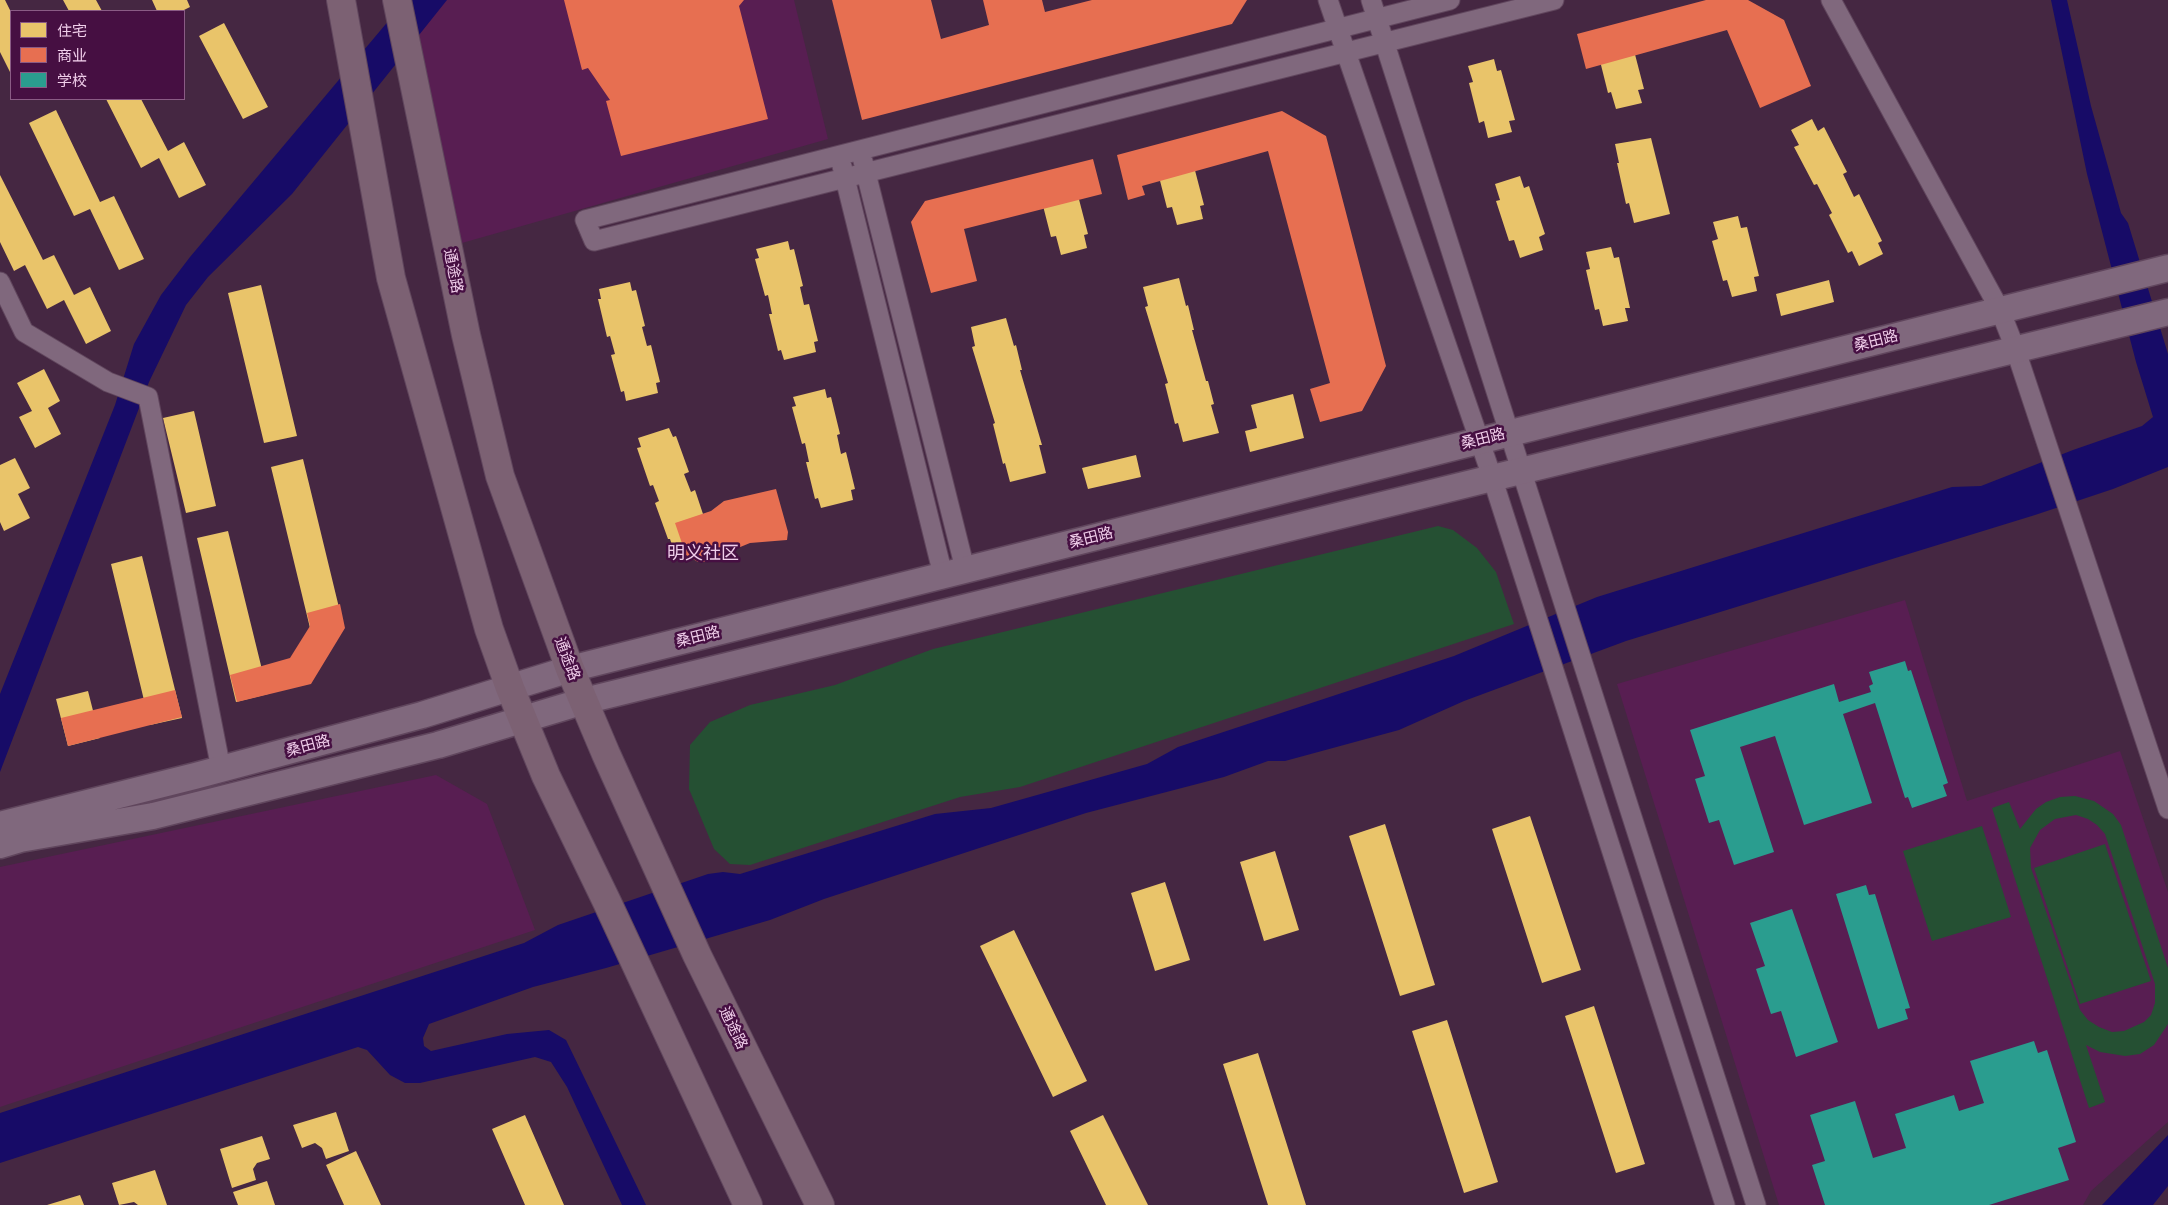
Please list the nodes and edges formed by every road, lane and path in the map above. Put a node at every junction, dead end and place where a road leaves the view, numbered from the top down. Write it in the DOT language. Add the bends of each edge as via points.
graph roads {
  1 [pos="341,0"];
  2 [pos="397,0"];
  3 [pos="1328,0"];
  4 [pos="1370,0"];
  5 [pos="1450,0"];
  6 [pos="1554,0"];
  7 [pos="1830,0"];
  8 [pos="1376,18"];
  9 [pos="1338,29"];
  10 [pos="1384,43"];
  11 [pos="1346,52"];
  12 [pos="860,150"];
  13 [pos="840,155"];
  14 [pos="866,173"];
  15 [pos="846,178"];
  16 [pos="2167,268"];
  17 [pos="0,282"];
  18 [pos="2000,310"];
  19 [pos="2168,312"];
  20 [pos="2015,348"];
  21 [pos="1510,433"];
  22 [pos="1480,440"];
  23 [pos="1522,470"];
  24 [pos="1492,477"];
  25 [pos="954,572"];
  26 [pos="570,669"];
  27 [pos="510,688"];
  28 [pos="584,702"];
  29 [pos="523,719"];
  30 [pos="221,769"];
  31 [pos="2168,809"];
  32 [pos="9,832"];
  33 [pos="748,1205"];
  34 [pos="820,1205"];
  35 [pos="1725,1205"];
  36 [pos="1756,1205"];
  1 -- 27 [label="main road" via="391,278 486,620"];
  2 -- 26 [label="main road, 通途路" via="466,335 500,476"];
  3 -- 9 [label="street"];
  4 -- 8 [label="street"];
  5 -- 8 [label="street"];
  6 -- 10 [label="street"];
  7 -- 18 [label="street"];
  8 -- 9 [label="street"];
  8 -- 10 [label="street"];
  9 -- 11 [label="street"];
  9 -- 12 [label="street"];
  10 -- 11 [label="street"];
  10 -- 21 [label="street"];
  11 -- 14 [label="street"];
  11 -- 22 [label="street"];
  12 -- 13 [label="street"];
  12 -- 14 [label="street"];
  13 -- 15 [label="street"];
  13 -- 15 [label="street" via="585,220 594,241"];
  14 -- 15 [label="street"];
  14 -- 25 [label="street"];
  15 -- 25 [label="street"];
  16 -- 18 [label="main road, 桑田路"];
  17 -- 30 [label="street" via="24,332 108,382 148,397"];
  18 -- 20 [label="street"];
  18 -- 21 [label="main road, 桑田路"];
  19 -- 20 [label="main road, 桑田路"];
  20 -- 23 [label="main road, 桑田路"];
  20 -- 31 [label="street"];
  21 -- 22 [label="main road, 桑田路"];
  21 -- 23 [label="street"];
  22 -- 24 [label="street"];
  22 -- 25 [label="main road, 桑田路"];
  23 -- 24 [label="main road, 桑田路"];
  23 -- 36 [label="street"];
  24 -- 28 [label="main road, 桑田路"];
  24 -- 35 [label="street"];
  25 -- 26 [label="main road, 桑田路"];
  26 -- 27 [label="main road, 桑田路"];
  26 -- 28 [label="main road, 通途路"];
  27 -- 29 [label="main road"];
  27 -- 30 [label="main road, 桑田路" via="422,716"];
  28 -- 29 [label="main road, 桑田路"];
  28 -- 34 [label="main road, 通途路" via="697,955"];
  29 -- 32 [label="main road, 桑田路" via="438,745 153,816"];
  29 -- 33 [label="main road" via="546,776"];
  30 -- 32 [label="main road, 桑田路"];
}
